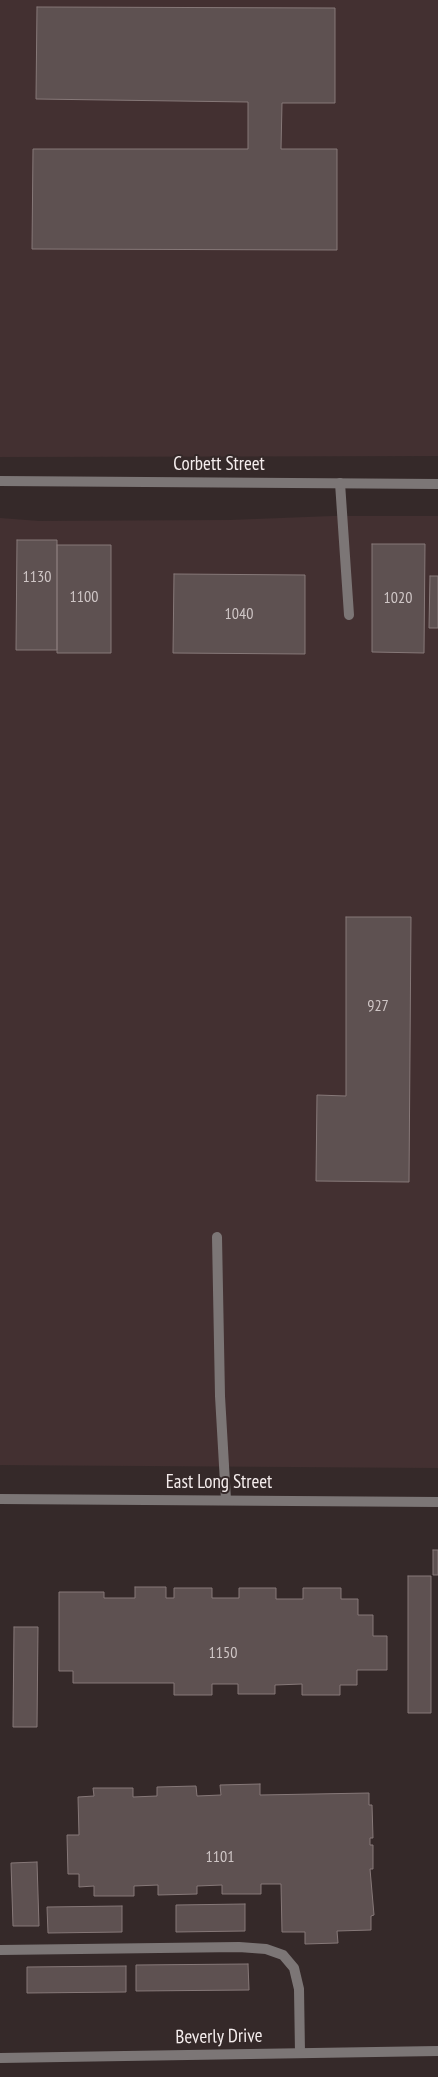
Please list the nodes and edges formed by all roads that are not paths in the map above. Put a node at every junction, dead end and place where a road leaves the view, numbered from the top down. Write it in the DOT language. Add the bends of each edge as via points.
graph roads {
  1 [pos="0,481"];
  2 [pos="340,483"];
  3 [pos="438,484"];
  4 [pos="349,616"];
  5 [pos="216,1237"];
  6 [pos="0,1500"];
  7 [pos="226,1500"];
  8 [pos="438,1502"];
  9 [pos="0,1950"];
  10 [pos="438,2051"];
  11 [pos="300,2054"];
  12 [pos="0,2058"];
  1 -- 2 [label="street, Corbett Street"];
  2 -- 3 [label="street, Corbett Street"];
  2 -- 4 [label="street"];
  5 -- 7 [label="street"];
  6 -- 7 [label="street, East Long Street"];
  7 -- 8 [label="street, East Long Street"];
  9 -- 11 [label="street" via="266,1949 283,1955 294,1968 299,1989"];
  10 -- 11 [label="street, Beverly Drive"];
  11 -- 12 [label="street, Beverly Drive"];
}
